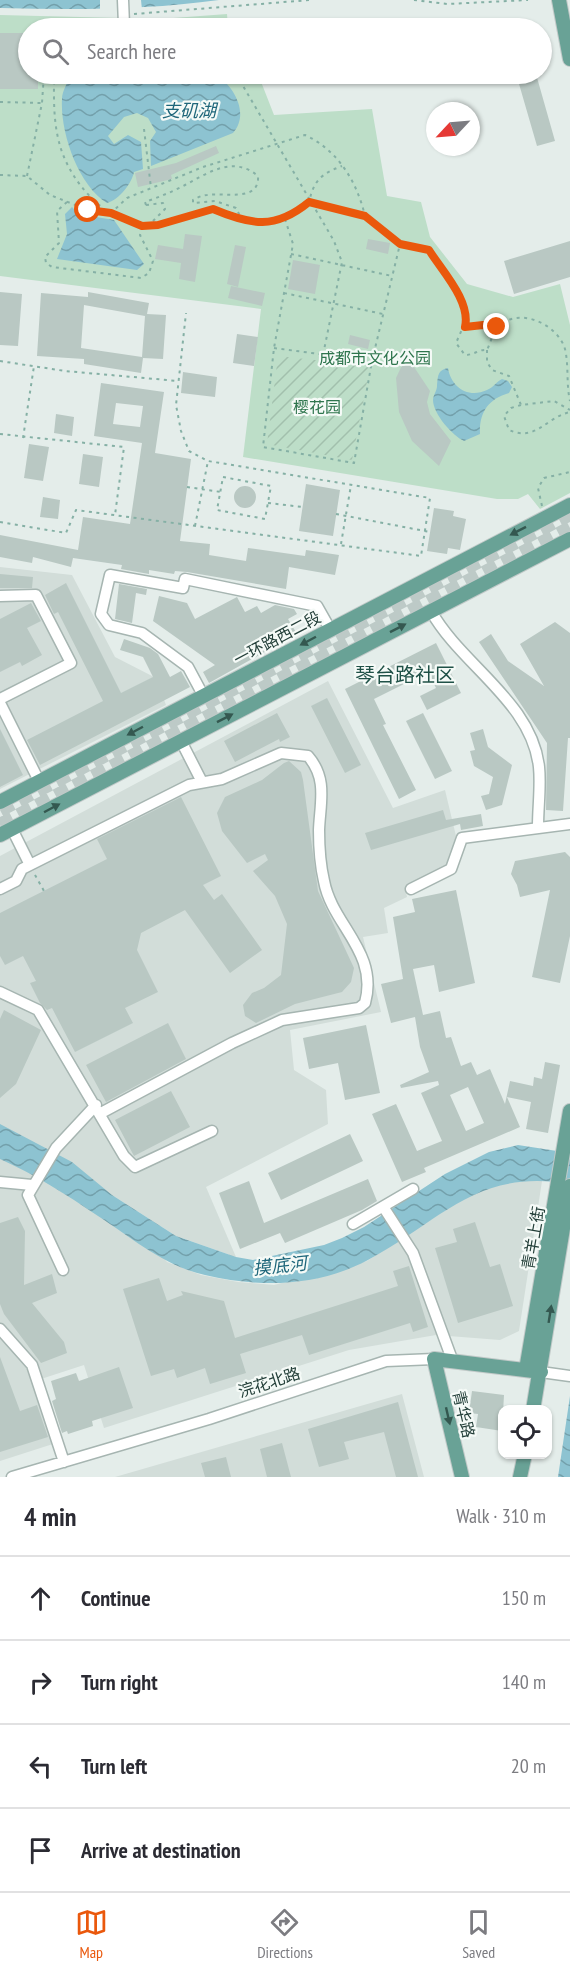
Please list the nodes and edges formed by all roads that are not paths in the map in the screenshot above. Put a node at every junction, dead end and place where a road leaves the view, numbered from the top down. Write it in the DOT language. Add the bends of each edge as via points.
graph roads {
  1 [pos="123,0"];
  2 [pos="559,0"];
  3 [pos="569,0"];
  4 [pos="570,7"];
  5 [pos="124,18"];
  6 [pos="570,58"];
  7 [pos="570,505"];
  8 [pos="570,539"];
  9 [pos="0,596"];
  10 [pos="431,611"];
  11 [pos="330,629"];
  12 [pos="203,695"];
  13 [pos="0,701"];
  14 [pos="181,741"];
  15 [pos="39,781"];
  16 [pos="202,782"];
  17 [pos="0,802"];
  18 [pos="570,824"];
  19 [pos="538,826"];
  20 [pos="6,832"];
  21 [pos="30,865"];
  22 [pos="0,889"];
  23 [pos="411,889"];
  24 [pos="0,992"];
  25 [pos="98,1109"];
  26 [pos="570,1111"];
  27 [pos="212,1131"];
  28 [pos="0,1182"];
  29 [pos="34,1182"];
  30 [pos="413,1189"];
  31 [pos="565,1190"];
  32 [pos="384,1208"];
  33 [pos="353,1224"];
  34 [pos="63,1270"];
  35 [pos="0,1329"];
  36 [pos="434,1359"];
  37 [pos="453,1362"];
  38 [pos="533,1371"];
  39 [pos="567,1375"];
  40 [pos="533,1405"];
  41 [pos="524,1459"];
  42 [pos="64,1462"];
  43 [pos="12,1477"];
  44 [pos="462,1477"];
  45 [pos="520,1477"];
  1 -- 5 [label="street"];
  2 -- 6 [label="main road"];
  3 -- 4 [label="main road"];
  7 -- 11 [label="main road, 一环路西二段, one-way"];
  8 -- 10 [label="main road"];
  9 -- 13 [label="street" via="36,595 71,663"];
  14 -- 10 [label="main road, one-way"];
  10 -- 19 [label="street" via="469,662 526,725 539,766"];
  11 -- 12 [label="main road, 一环路西二段, one-way"];
  11 -- 12 [label="street" via="317,606 185,579 183,588 110,575 101,614 109,625 142,633 188,667"];
  12 -- 15 [label="main road, 一环路西二段, one-way"];
  13 -- 15 [label="street"];
  14 -- 16 [label="street"];
  20 -- 14 [label="main road, one-way"];
  15 -- 17 [label="main road, 一环路西二段"];
  16 -- 21 [label="street" via="189,784"];
  16 -- 25 [label="street" via="222,779 281,753 308,756 315,763 322,793 319,829 324,882 328,897 360,951 368,992 365,1003 359,1008 282,1020"];
  18 -- 19 [label="street"];
  19 -- 23 [label="street" via="462,838 451,869"];
  20 -- 21 [label="street"];
  21 -- 22 [label="street" via="22,869 16,881"];
  24 -- 25 [label="street" via="38,1010"];
  25 -- 27 [label="street" via="135,1167"];
  25 -- 29 [label="street" via="56,1148"];
  26 -- 31 [label="main road, 青羊上街"];
  28 -- 29 [label="street"];
  29 -- 34 [label="street" via="28,1195"];
  30 -- 32 [label="street"];
  31 -- 38 [label="main road, 青羊上街"];
  32 -- 33 [label="street"];
  32 -- 37 [label="street" via="424,1281"];
  35 -- 42 [label="street" via="33,1365"];
  36 -- 37 [label="main road, 浣花北路"];
  36 -- 42 [label="street, 浣花北路" via="386,1361"];
  36 -- 44 [label="main road, 青华路, one-way"];
  37 -- 38 [label="main road, 浣花北路"];
  38 -- 39 [label="street"];
  38 -- 40 [label="main road"];
  41 -- 45 [label="main road"];
  42 -- 43 [label="street, 浣花北路"];
}
